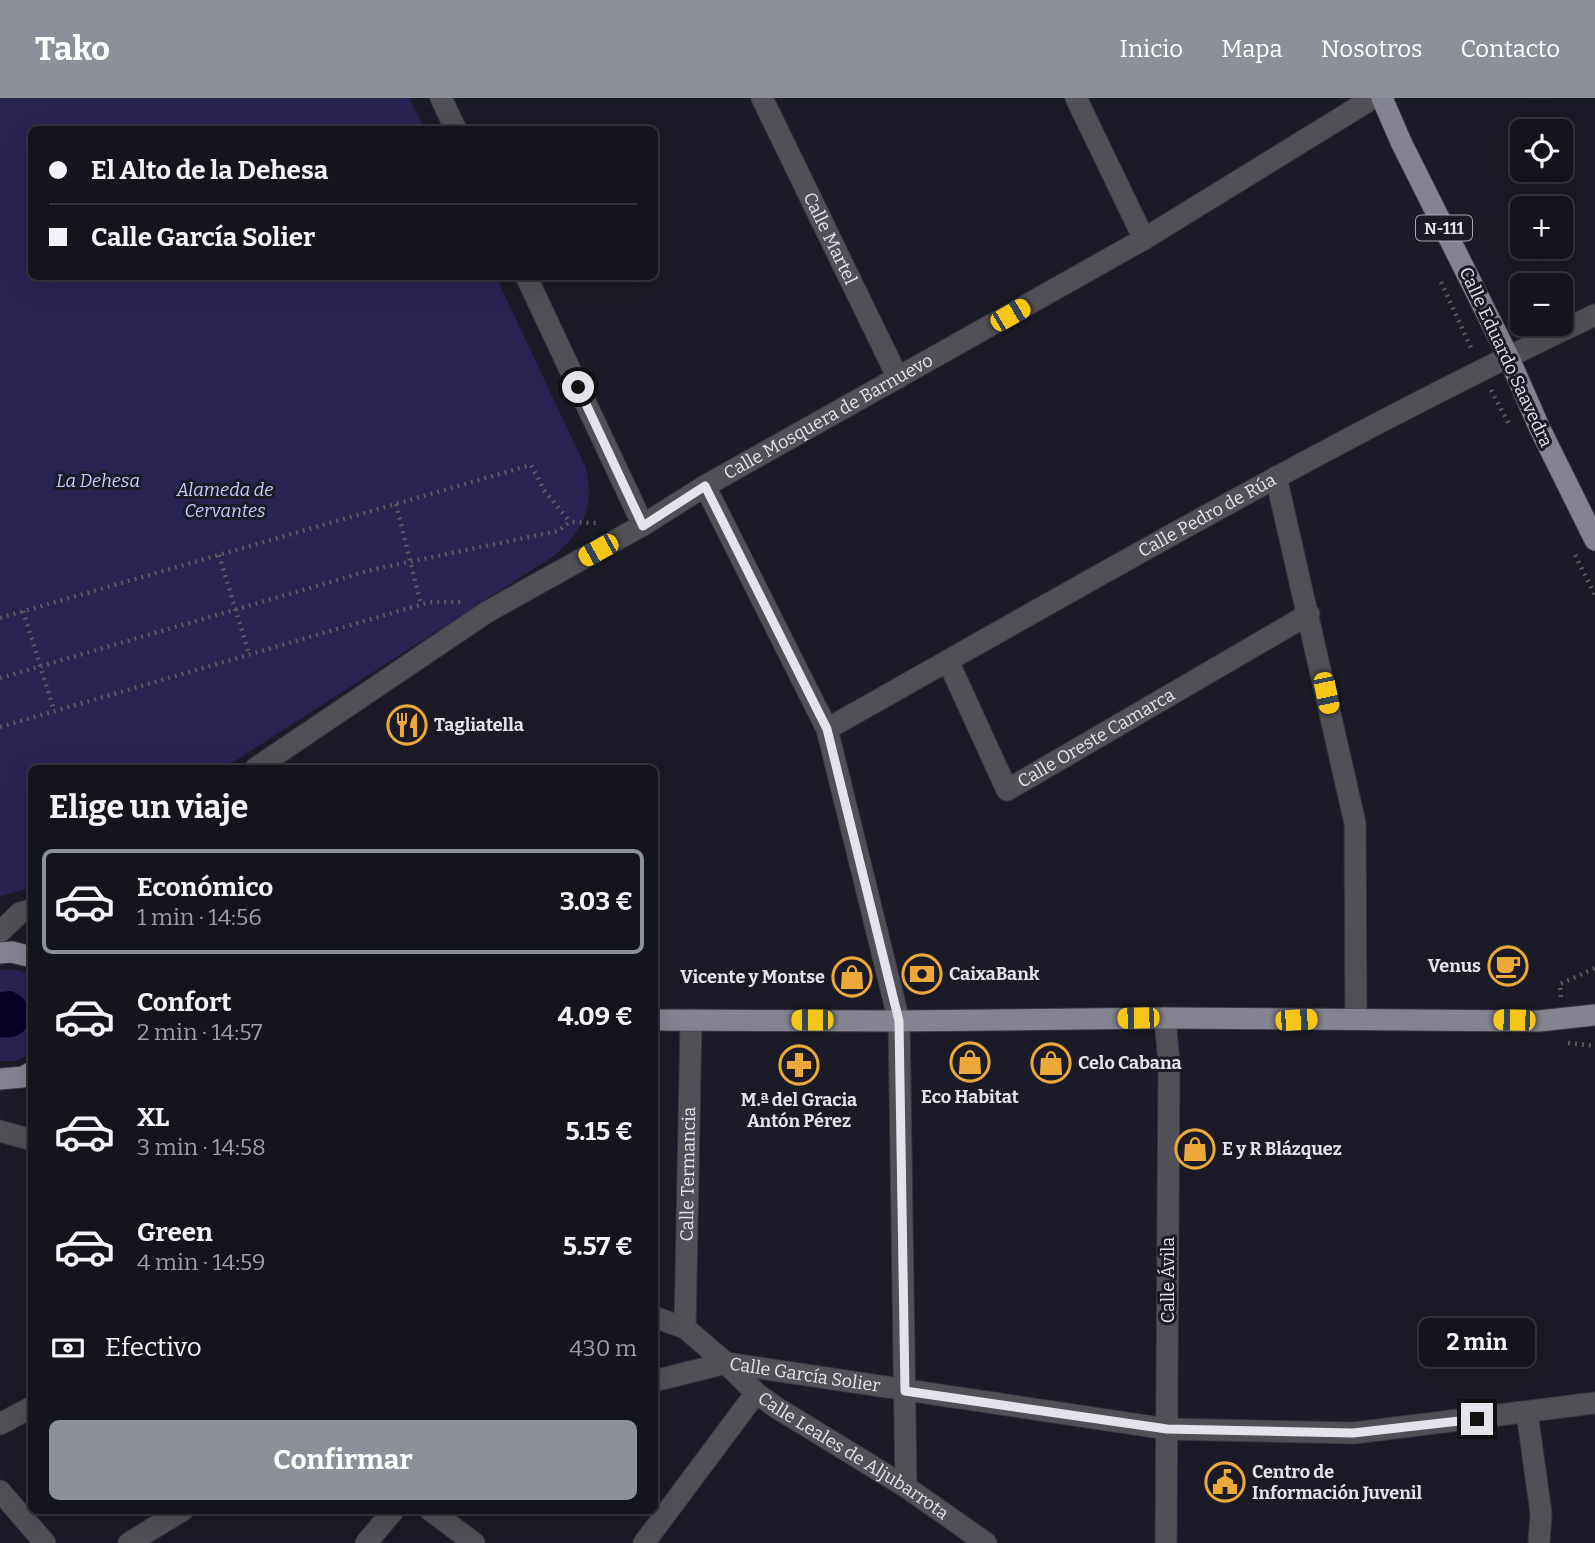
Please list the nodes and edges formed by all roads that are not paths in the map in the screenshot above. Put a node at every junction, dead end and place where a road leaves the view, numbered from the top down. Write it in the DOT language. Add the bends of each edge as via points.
graph roads {
  1 [pos="441,98"];
  2 [pos="762,98"];
  3 [pos="1076,98"];
  4 [pos="1373,98"];
  5 [pos="1382,98"];
  6 [pos="454,126"];
  7 [pos="1144,239"];
  8 [pos="528,280"];
  9 [pos="1595,315"];
  10 [pos="1508,356"];
  11 [pos="898,378"];
  12 [pos="1276,477"];
  13 [pos="705,486"];
  14 [pos="643,526"];
  15 [pos="1595,540"];
  16 [pos="1309,614"];
  17 [pos="948,661"];
  18 [pos="827,729"];
  19 [pos="260,765"];
  20 [pos="28,911"];
  21 [pos="0,932"];
  22 [pos="0,953"];
  23 [pos="28,956"];
  24 [pos="1595,1003"];
  25 [pos="1595,1015"];
  26 [pos="1165,1017"];
  27 [pos="1356,1018"];
  28 [pos="1558,1018"];
  29 [pos="658,1020"];
  30 [pos="691,1020"];
  31 [pos="899,1021"];
  32 [pos="1595,1024"];
  33 [pos="28,1074"];
  34 [pos="0,1079"];
  35 [pos="0,1131"];
  36 [pos="28,1139"];
  37 [pos="658,1318"];
  38 [pos="685,1328"];
  39 [pos="726,1363"];
  40 [pos="658,1380"];
  41 [pos="905,1391"];
  42 [pos="755,1392"];
  43 [pos="1595,1403"];
  44 [pos="28,1409"];
  45 [pos="1527,1413"];
  46 [pos="0,1424"];
  47 [pos="1167,1429"];
  48 [pos="906,1487"];
  49 [pos="0,1491"];
  50 [pos="1541,1513"];
  51 [pos="176,1514"];
  52 [pos="391,1514"];
  53 [pos="435,1514"];
  54 [pos="45,1543"];
  55 [pos="129,1543"];
  56 [pos="366,1543"];
  57 [pos="474,1543"];
  58 [pos="644,1543"];
  59 [pos="986,1543"];
  60 [pos="1166,1543"];
  61 [pos="1539,1543"];
  62 [pos="1554,1543"];
  1 -- 6 [label="street"];
  2 -- 11 [label="street, Calle Martel"];
  3 -- 7 [label="street"];
  4 -- 7 [label="street, Calle Mosquera de Barnuevo"];
  5 -- 10 [label="main road, Calle Eduardo Saavedra / N-111"];
  7 -- 11 [label="street, Calle Mosquera de Barnuevo"];
  8 -- 14 [label="street"];
  9 -- 10 [label="street, Calle Pedro de Rúa"];
  10 -- 12 [label="street, Calle Pedro de Rúa"];
  10 -- 15 [label="main road, Calle Eduardo Saavedra / N-111"];
  11 -- 13 [label="street, Calle Mosquera de Barnuevo"];
  12 -- 16 [label="street"];
  12 -- 17 [label="street, Calle Pedro de Rúa"];
  13 -- 14 [label="street, Calle Mosquera de Barnuevo"];
  13 -- 18 [label="street"];
  14 -- 19 [label="street, Calle Mosquera de Barnuevo" via="487,612"];
  16 -- 17 [label="street, Calle Oreste Camarca" via="1007,790"];
  16 -- 27 [label="street" via="1354,823"];
  17 -- 18 [label="street, Calle Pedro de Rúa"];
  18 -- 31 [label="street"];
  20 -- 21 [label="street"];
  22 -- 23 [label="main road"];
  24 -- 28 [label="main road"];
  25 -- 28 [label="main road"];
  26 -- 27 [label="main road"];
  26 -- 31 [label="main road"];
  26 -- 47 [label="street, Calle Ávila" via="1169,1063"];
  27 -- 28 [label="main road"];
  28 -- 32 [label="main road"];
  29 -- 30 [label="main road"];
  30 -- 31 [label="main road"];
  30 -- 38 [label="street, Calle Termancia"];
  31 -- 41 [label="street"];
  33 -- 34 [label="main road"];
  35 -- 36 [label="street"];
  37 -- 38 [label="street, Calle García Solier"];
  38 -- 39 [label="street, Calle García Solier"];
  39 -- 40 [label="street"];
  39 -- 41 [label="street, Calle García Solier"];
  39 -- 42 [label="street, Calle Leales de Aljubarrota"];
  41 -- 47 [label="street, Calle García Solier"];
  41 -- 48 [label="street"];
  42 -- 48 [label="street, Calle Leales de Aljubarrota"];
  42 -- 58 [label="street"];
  43 -- 45 [label="street, Calle García Solier"];
  44 -- 46 [label="street"];
  45 -- 47 [label="street, Calle García Solier" via="1353,1433"];
  45 -- 50 [label="street"];
  47 -- 60 [label="street, Calle Ávila"];
  48 -- 59 [label="street, Calle Leales de Aljubarrota"];
  49 -- 54 [label="street"];
  50 -- 61 [label="street"];
  50 -- 62 [label="street"];
  51 -- 55 [label="street"];
  52 -- 56 [label="street"];
  53 -- 57 [label="street"];
}
